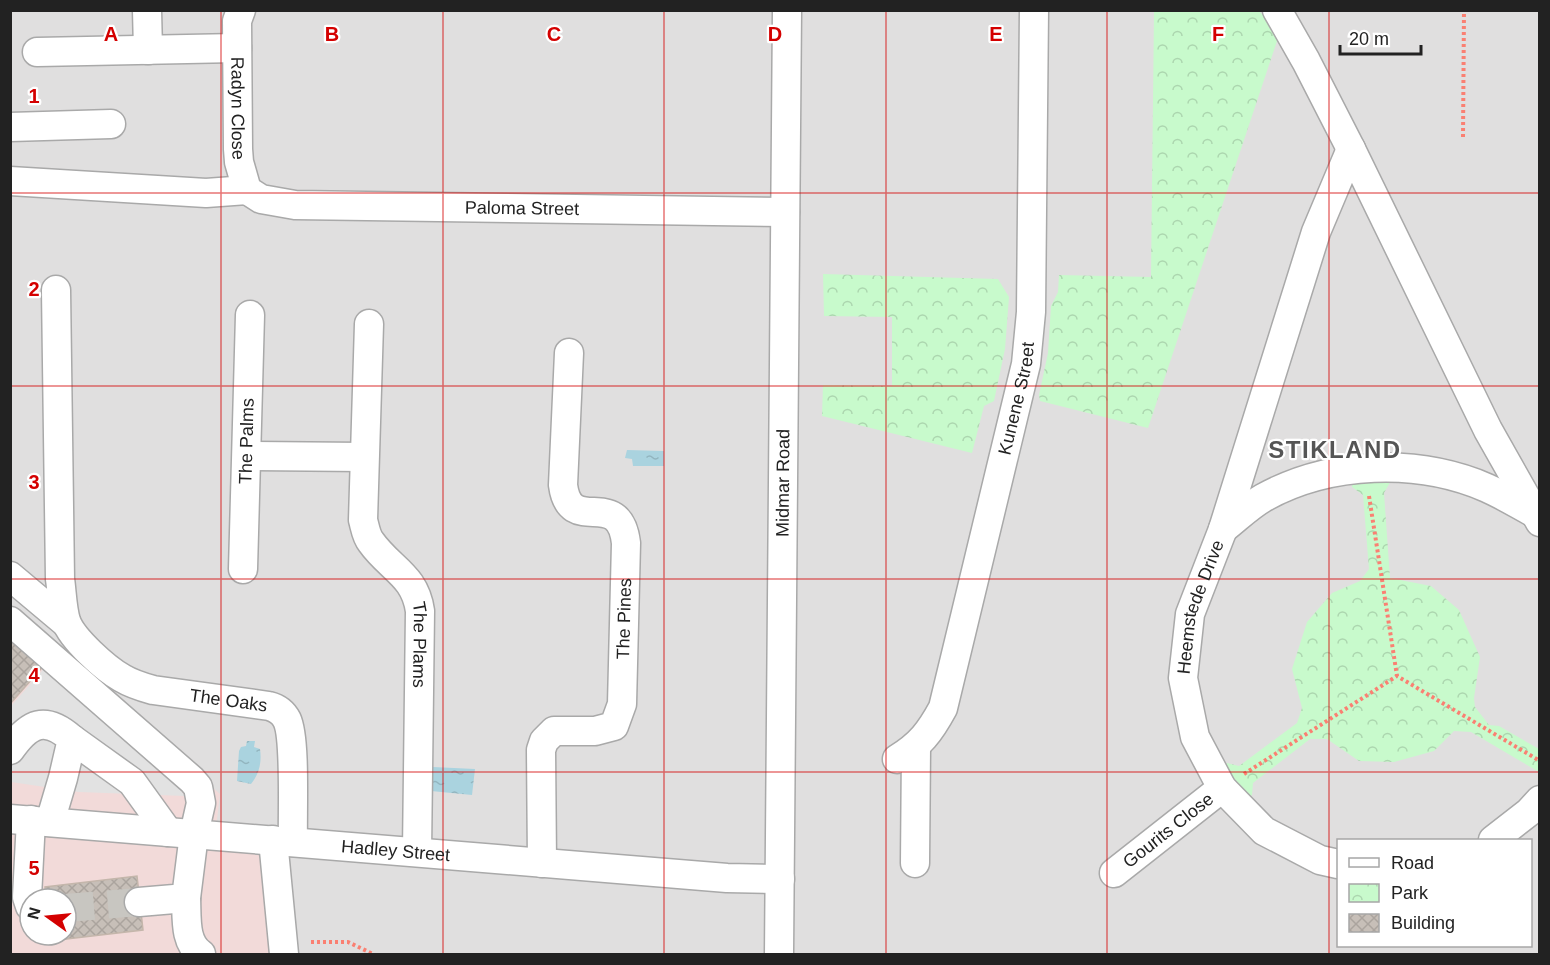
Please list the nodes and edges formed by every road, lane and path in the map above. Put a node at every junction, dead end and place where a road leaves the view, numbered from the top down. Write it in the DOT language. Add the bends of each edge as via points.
graph roads {
  1 [pos="147,10"];
  2 [pos="241,10"];
  3 [pos="787,10"];
  4 [pos="1034,10"];
  5 [pos="1277,10"];
  6 [pos="1464,10"];
  7 [pos="237,48"];
  8 [pos="148,50"];
  9 [pos="37,52"];
  10 [pos="111,124"];
  11 [pos="10,127"];
  12 [pos="1463,138"];
  13 [pos="1351,149"];
  14 [pos="10,181"];
  15 [pos="254,194"];
  16 [pos="785,212"];
  17 [pos="56,290"];
  18 [pos="250,315"];
  19 [pos="369,324"];
  20 [pos="569,353"];
  21 [pos="247,456"];
  22 [pos="364,458"];
  23 [pos="1364,470"];
  24 [pos="1538,518"];
  25 [pos="1223,529"];
  26 [pos="243,569"];
  27 [pos="10,576"];
  28 [pos="10,621"];
  29 [pos="66,622"];
  30 [pos="1397,676"];
  31 [pos="72,739"];
  32 [pos="10,750"];
  33 [pos="1539,761"];
  34 [pos="1222,788"];
  35 [pos="1539,800"];
  36 [pos="30,820"];
  37 [pos="181,833"];
  38 [pos="1494,839"];
  39 [pos="283,841"];
  40 [pos="417,852"];
  41 [pos="542,862"];
  42 [pos="915,863"];
  43 [pos="1337,864"];
  44 [pos="1114,873"];
  45 [pos="780,879"];
  46 [pos="27,887"];
  47 [pos="186,898"];
  48 [pos="140,902"];
  49 [pos="284,948"];
  50 [pos="201,954"];
  51 [pos="373,954"];
  52 [pos="779,954"];
  1 -- 8 [label="street"];
  2 -- 7 [label="street, Radyn Close"];
  3 -- 16 [label="street, Midmar Road"];
  4 -- 42 [label="street, Kunene Street" via="1026,364 943,708 934,725 907,753"];
  5 -- 13 [label="street, Heemstede Drive"];
  6 -- 12 [label="path"];
  7 -- 8 [label="street"];
  7 -- 15 [label="street, Radyn Close" via="238,149"];
  8 -- 9 [label="street"];
  10 -- 11 [label="street"];
  13 -- 24 [label="street, Heemstede Drive" via="1488,430"];
  13 -- 25 [label="street, Heemstede Drive" via="1316,232"];
  14 -- 15 [label="street, Paloma Street"];
  15 -- 16 [label="street, Paloma Street" via="295,205"];
  16 -- 45 [label="street, Midmar Road"];
  17 -- 29 [label="street" via="60,579"];
  18 -- 21 [label="street, The Palms"];
  19 -- 22 [label="street, The Plams"];
  20 -- 41 [label="street, The Pines" via="564,495 575,508 613,514 620,521 626,543 622,704 614,726 605,730 554,731 544,741"];
  21 -- 22 [label="street"];
  21 -- 26 [label="street, The Palms"];
  22 -- 40 [label="street, The Plams" via="366,533 418,596"];
  23 -- 24 [label="street, Heemstede Drive" via="1396,468 1443,474 1486,488"];
  23 -- 25 [label="street, Heemstede Drive" via="1305,481 1263,498"];
  23 -- 30 [label="path"];
  25 -- 34 [label="street, Heemstede Drive" via="1190,614 1184,678 1195,737"];
  27 -- 29 [label="street, The Oaks"];
  28 -- 37 [label="street" via="196,783 201,803"];
  29 -- 39 [label="street, The Oaks" via="107,667 136,685 280,711 291,737"];
  30 -- 33 [label="path"];
  30 -- 34 [label="path"];
  31 -- 32 [label="street" via="63,730 37,725 29,728"];
  31 -- 36 [label="street" via="68,762"];
  31 -- 37 [label="street" via="132,782"];
  34 -- 43 [label="street, Heemstede Drive" via="1264,831 1320,860"];
  34 -- 44 [label="street, Gourits Close"];
  35 -- 38 [label="street"];
  36 -- 37 [label="street, Hadley Street"];
  36 -- 46 [label="street"];
  37 -- 39 [label="street, Hadley Street"];
  37 -- 47 [label="street"];
  39 -- 40 [label="street, Hadley Street"];
  39 -- 49 [label="street"];
  40 -- 41 [label="street, Hadley Street"];
  41 -- 45 [label="street, Hadley Street"];
  45 -- 52 [label="street, Midmar Road"];
  47 -- 48 [label="street"];
  47 -- 50 [label="street" via="189,941"];
  49 -- 51 [label="path" via="348,942"];
}
